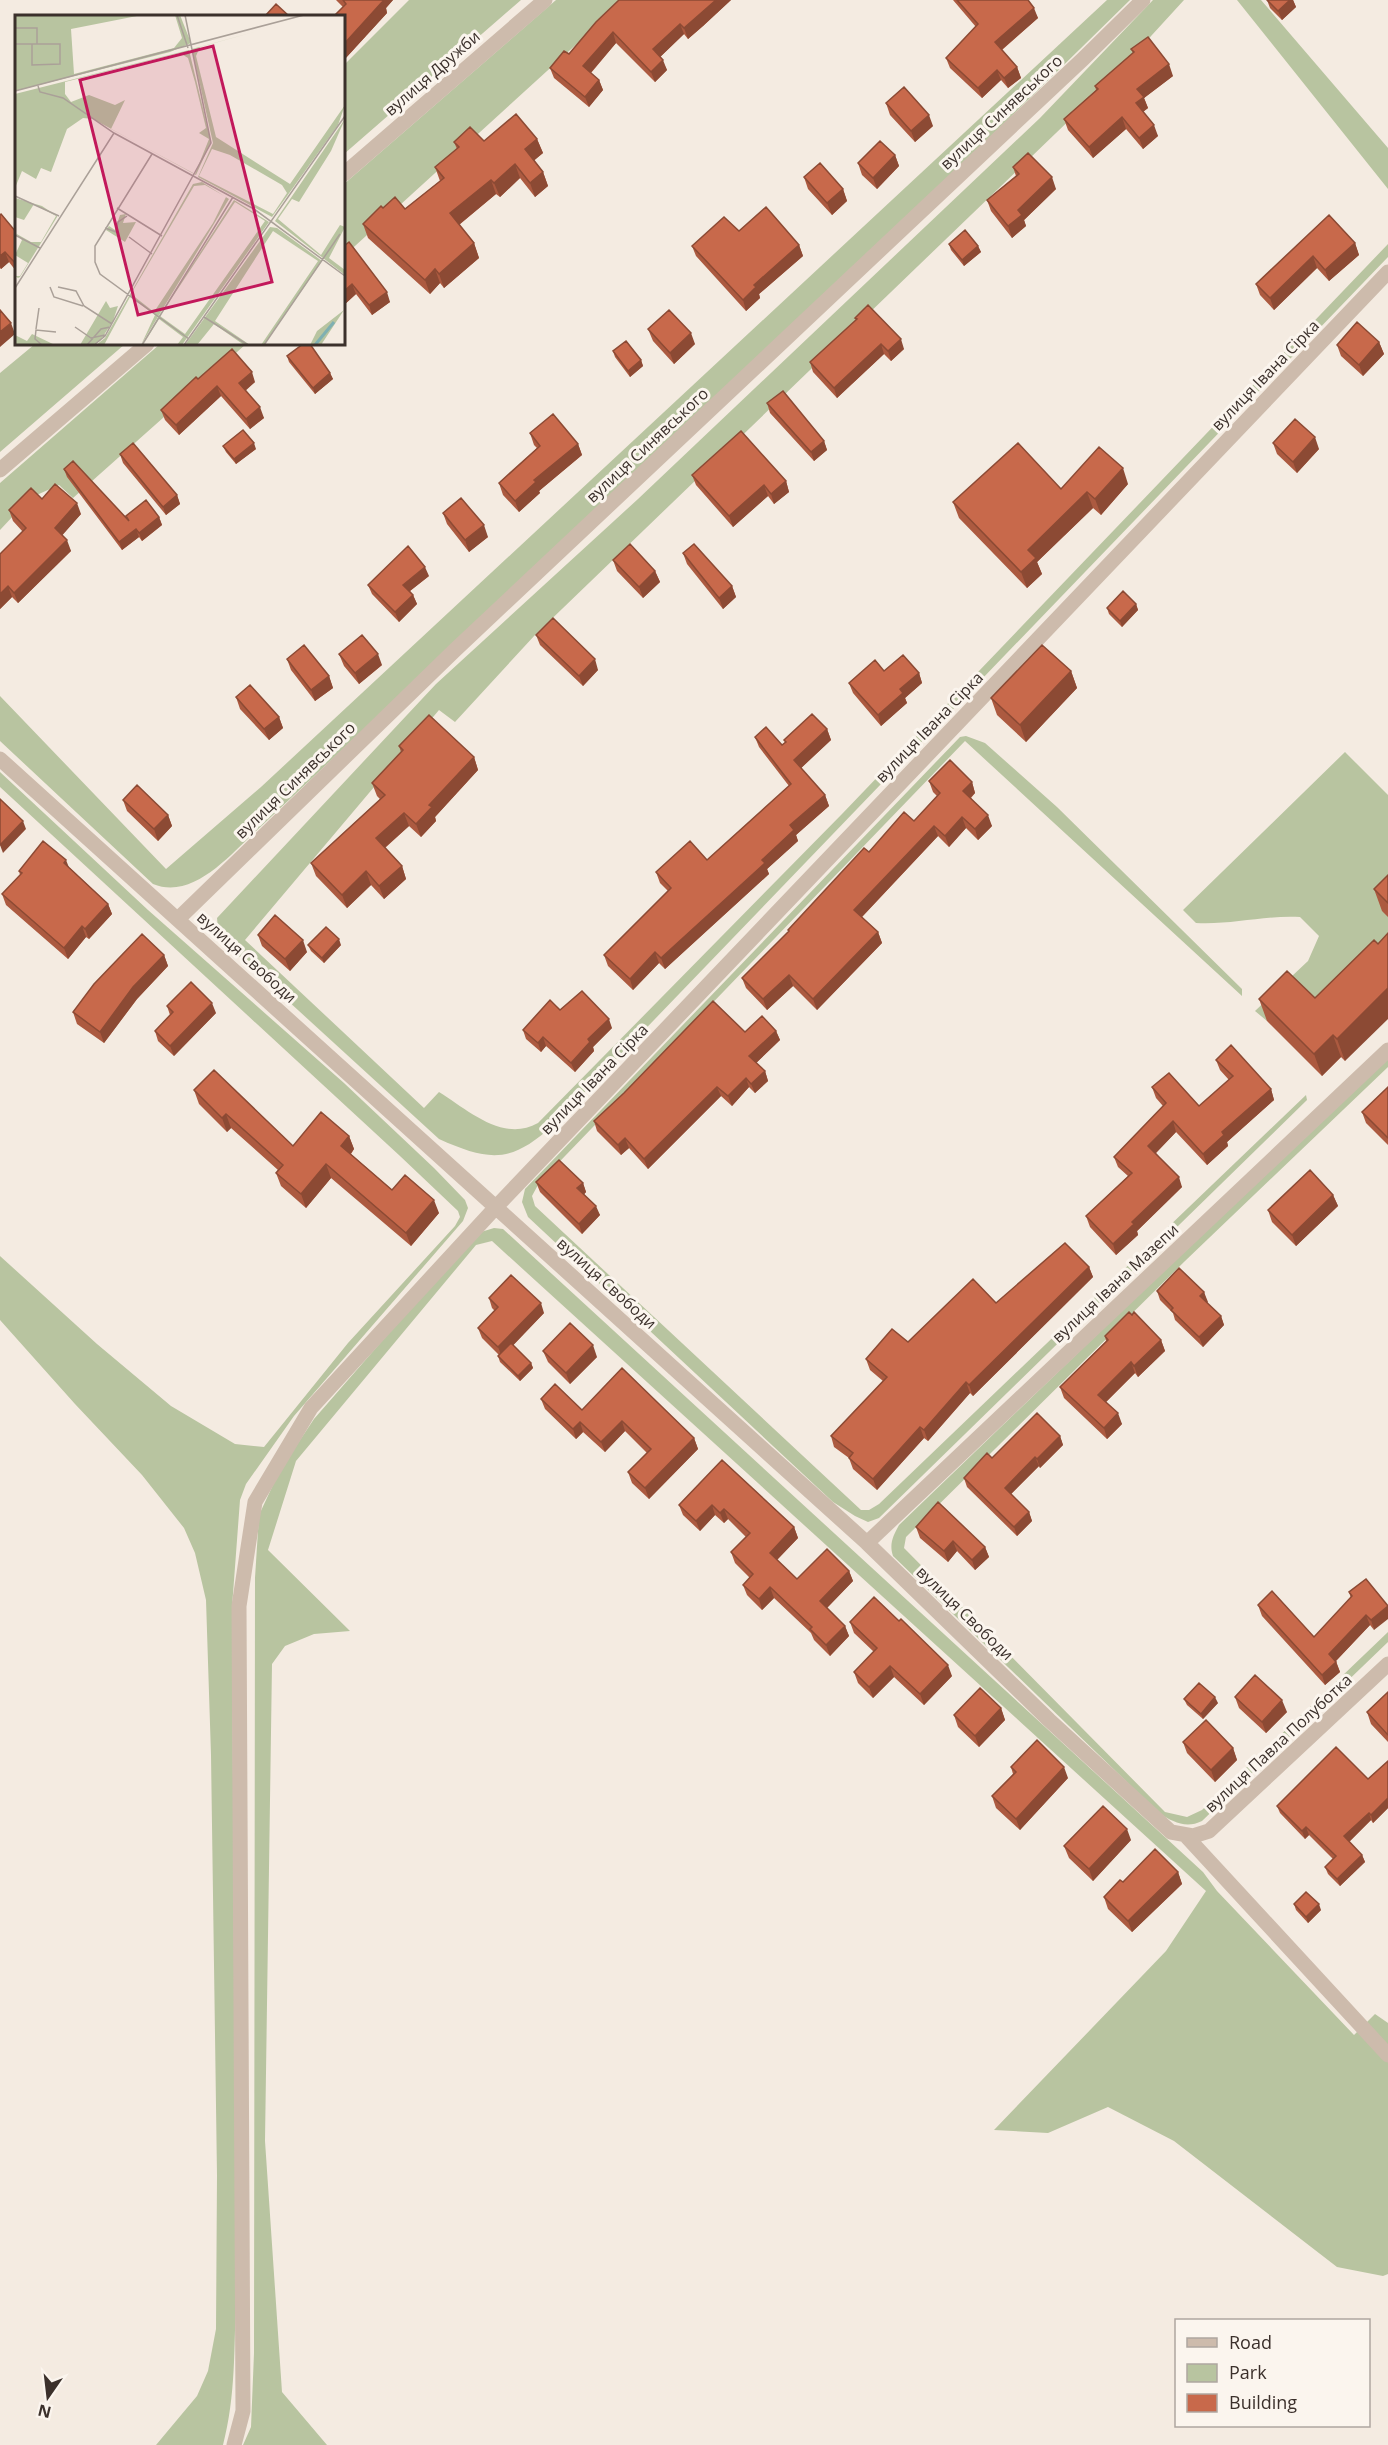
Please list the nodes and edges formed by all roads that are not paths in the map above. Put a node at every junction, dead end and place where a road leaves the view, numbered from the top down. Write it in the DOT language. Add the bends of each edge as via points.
graph roads {
  1 [pos="545,0"];
  2 [pos="1143,0"];
  3 [pos="345,173"];
  4 [pos="1388,272"];
  5 [pos="146,345"];
  6 [pos="0,470"];
  7 [pos="0,759"];
  8 [pos="178,918"];
  9 [pos="1388,1050"];
  10 [pos="496,1207"];
  11 [pos="867,1543"];
  12 [pos="1388,1664"];
  13 [pos="1186,1836"];
  14 [pos="1388,2055"];
  15 [pos="234,2445"];
  1 -- 3 [label="street, вулиця Дружби"];
  2 -- 8 [label="street, вулиця Синявського" via="455,650"];
  4 -- 10 [label="street, вулиця Івана Сірка"];
  5 -- 6 [label="street"];
  7 -- 8 [label="street, вулиця Свободи"];
  8 -- 10 [label="street, вулиця Свободи"];
  9 -- 11 [label="street, вулиця Івана Мазепи"];
  10 -- 11 [label="street, вулиця Свободи"];
  10 -- 15 [label="street, вулиця Івана Сірка" via="311,1408 255,1502 239,1606 243,2411"];
  11 -- 13 [label="street, вулиця Свободи" via="1161,1825"];
  12 -- 13 [label="street, вулиця Павла Полуботка" via="1216,1825 1199,1835"];
  13 -- 14 [label="street"];
}
